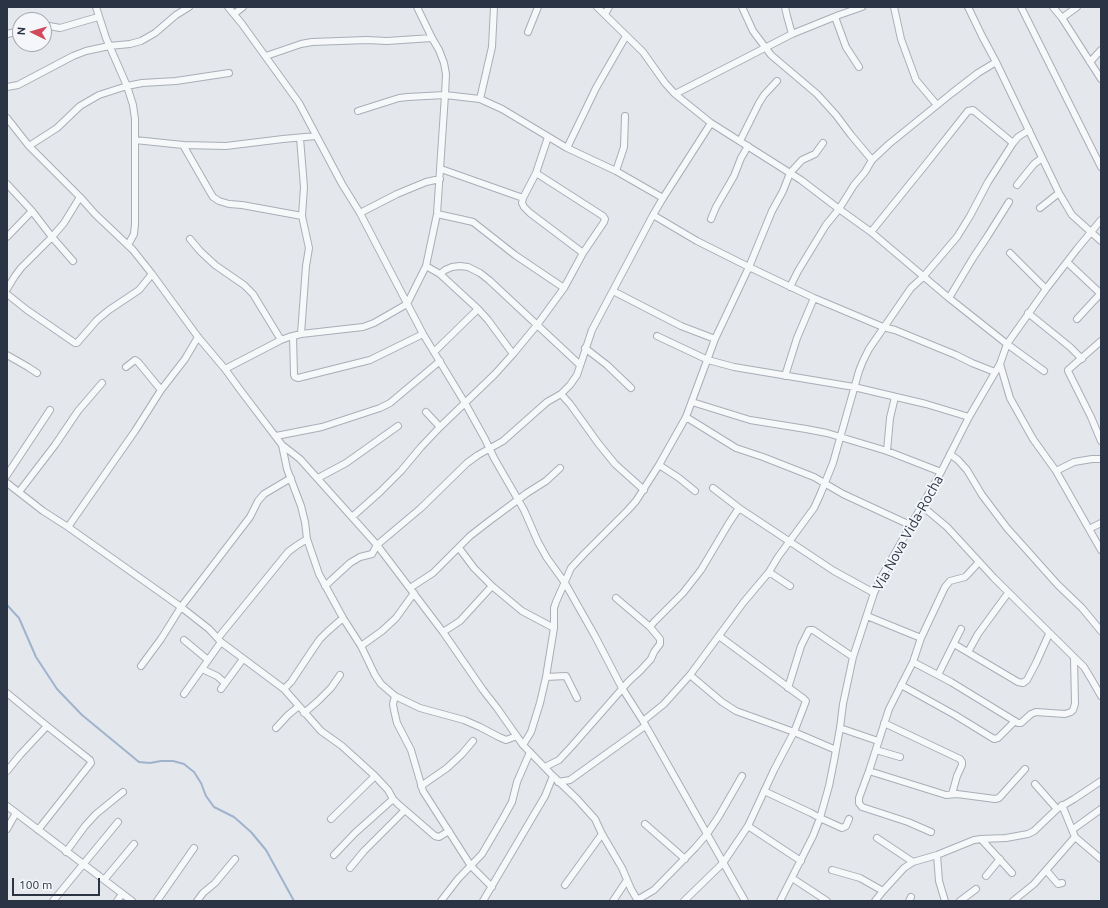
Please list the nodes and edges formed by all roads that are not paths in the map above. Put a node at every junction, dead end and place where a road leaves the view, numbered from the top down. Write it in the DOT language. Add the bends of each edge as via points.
graph roads {
  1 [pos="96,7"];
  2 [pos="189,7"];
  3 [pos="228,7"];
  4 [pos="243,7"];
  5 [pos="417,7"];
  6 [pos="494,7"];
  7 [pos="538,7"];
  8 [pos="597,7"];
  9 [pos="609,7"];
  10 [pos="742,7"];
  11 [pos="785,7"];
  12 [pos="839,7"];
  13 [pos="862,7"];
  14 [pos="894,7"];
  15 [pos="968,7"];
  16 [pos="1029,7"];
  17 [pos="1053,7"];
  18 [pos="1077,7"];
  19 [pos="1022,9"];
  20 [pos="234,14"];
  21 [pos="604,14"];
  22 [pos="837,16"];
  23 [pos="98,17"];
  24 [pos="1062,18"];
  25 [pos="52,26"];
  26 [pos="528,32"];
  27 [pos="792,34"];
  28 [pos="626,36"];
  29 [pos="432,38"];
  30 [pos="109,46"];
  31 [pos="765,47"];
  32 [pos="1101,50"];
  33 [pos="266,56"];
  34 [pos="996,62"];
  35 [pos="1090,62"];
  36 [pos="859,67"];
  37 [pos="229,73"];
  38 [pos="1101,79"];
  39 [pos="777,81"];
  40 [pos="127,86"];
  41 [pos="7,87"];
  42 [pos="675,94"];
  43 [pos="445,95"];
  44 [pos="480,99"];
  45 [pos="937,105"];
  46 [pos="358,111"];
  47 [pos="625,116"];
  48 [pos="7,118"];
  49 [pos="711,123"];
  50 [pos="1029,130"];
  51 [pos="316,136"];
  52 [pos="548,137"];
  53 [pos="300,138"];
  54 [pos="135,140"];
  55 [pos="740,141"];
  56 [pos="823,143"];
  57 [pos="1013,144"];
  58 [pos="183,145"];
  59 [pos="29,146"];
  60 [pos="748,146"];
  61 [pos="567,148"];
  62 [pos="1042,158"];
  63 [pos="872,160"];
  64 [pos="1101,166"];
  65 [pos="441,169"];
  66 [pos="616,171"];
  67 [pos="536,173"];
  68 [pos="790,173"];
  69 [pos="440,179"];
  70 [pos="7,184"];
  71 [pos="1017,185"];
  72 [pos="1059,193"];
  73 [pos="80,197"];
  74 [pos="523,198"];
  75 [pos="663,198"];
  76 [pos="1009,202"];
  77 [pos="1040,208"];
  78 [pos="839,209"];
  79 [pos="32,211"];
  80 [pos="360,213"];
  81 [pos="437,214"];
  82 [pos="653,215"];
  83 [pos="302,216"];
  84 [pos="711,219"];
  85 [pos="1101,220"];
  86 [pos="871,232"];
  87 [pos="1090,232"];
  88 [pos="7,236"];
  89 [pos="52,237"];
  90 [pos="190,239"];
  91 [pos="1101,241"];
  92 [pos="128,245"];
  93 [pos="584,253"];
  94 [pos="1010,253"];
  95 [pos="73,261"];
  96 [pos="1067,262"];
  97 [pos="426,266"];
  98 [pos="748,267"];
  99 [pos="152,274"];
  100 [pos="440,274"];
  101 [pos="923,276"];
  102 [pos="790,287"];
  103 [pos="564,288"];
  104 [pos="7,289"];
  105 [pos="1046,289"];
  106 [pos="613,291"];
  107 [pos="1101,293"];
  108 [pos="7,294"];
  109 [pos="814,298"];
  110 [pos="949,298"];
  111 [pos="407,304"];
  112 [pos="478,309"];
  113 [pos="1028,313"];
  114 [pos="1077,319"];
  115 [pos="537,325"];
  116 [pos="883,327"];
  117 [pos="301,334"];
  118 [pos="423,334"];
  119 [pos="293,336"];
  120 [pos="657,336"];
  121 [pos="198,337"];
  122 [pos="715,338"];
  123 [pos="281,340"];
  124 [pos="1101,341"];
  125 [pos="1007,344"];
  126 [pos="585,348"];
  127 [pos="434,352"];
  128 [pos="513,354"];
  129 [pos="7,355"];
  130 [pos="1082,359"];
  131 [pos="708,360"];
  132 [pos="440,361"];
  133 [pos="1000,364"];
  134 [pos="580,365"];
  135 [pos="126,367"];
  136 [pos="226,369"];
  137 [pos="1044,371"];
  138 [pos="995,372"];
  139 [pos="37,373"];
  140 [pos="785,376"];
  141 [pos="102,383"];
  142 [pos="854,387"];
  143 [pos="631,388"];
  144 [pos="161,390"];
  145 [pos="561,394"];
  146 [pos="895,397"];
  147 [pos="692,402"];
  148 [pos="465,403"];
  149 [pos="50,410"];
  150 [pos="426,412"];
  151 [pos="686,417"];
  152 [pos="969,417"];
  153 [pos="398,426"];
  154 [pos="440,427"];
  155 [pos="276,436"];
  156 [pos="840,438"];
  157 [pos="1101,441"];
  158 [pos="282,445"];
  159 [pos="490,449"];
  160 [pos="887,451"];
  161 [pos="950,454"];
  162 [pos="1101,459"];
  163 [pos="659,465"];
  164 [pos="560,468"];
  165 [pos="1056,471"];
  166 [pos="941,472"];
  167 [pos="7,475"];
  168 [pos="291,478"];
  169 [pos="318,478"];
  170 [pos="7,482"];
  171 [pos="825,483"];
  172 [pos="713,488"];
  173 [pos="644,490"];
  174 [pos="19,492"];
  175 [pos="695,492"];
  176 [pos="517,500"];
  177 [pos="922,506"];
  178 [pos="739,508"];
  179 [pos="352,518"];
  180 [pos="1101,523"];
  181 [pos="910,525"];
  182 [pos="68,527"];
  183 [pos="1089,530"];
  184 [pos="307,539"];
  185 [pos="789,542"];
  186 [pos="377,544"];
  187 [pos="459,548"];
  188 [pos="1101,550"];
  189 [pos="979,562"];
  190 [pos="768,572"];
  191 [pos="565,583"];
  192 [pos="325,586"];
  193 [pos="492,586"];
  194 [pos="790,586"];
  195 [pos="412,591"];
  196 [pos="874,593"];
  197 [pos="1008,593"];
  198 [pos="616,598"];
  199 [pos="181,607"];
  200 [pos="867,616"];
  201 [pos="343,618"];
  202 [pos="650,627"];
  203 [pos="554,628"];
  204 [pos="961,629"];
  205 [pos="1101,631"];
  206 [pos="443,632"];
  207 [pos="1049,634"];
  208 [pos="718,636"];
  209 [pos="921,638"];
  210 [pos="184,640"];
  211 [pos="220,640"];
  212 [pos="954,644"];
  213 [pos="361,646"];
  214 [pos="968,652"];
  215 [pos="853,657"];
  216 [pos="1074,658"];
  217 [pos="243,659"];
  218 [pos="208,660"];
  219 [pos="912,662"];
  220 [pos="141,666"];
  221 [pos="202,669"];
  222 [pos="340,675"];
  223 [pos="690,675"];
  224 [pos="938,675"];
  225 [pos="546,677"];
  226 [pos="225,683"];
  227 [pos="901,685"];
  228 [pos="221,688"];
  229 [pos="622,688"];
  230 [pos="788,688"];
  231 [pos="284,689"];
  232 [pos="7,694"];
  233 [pos="184,694"];
  234 [pos="395,696"];
  235 [pos="1101,696"];
  236 [pos="577,698"];
  237 [pos="299,706"];
  238 [pos="304,713"];
  239 [pos="1015,721"];
  240 [pos="884,723"];
  241 [pos="644,724"];
  242 [pos="46,726"];
  243 [pos="276,728"];
  244 [pos="840,728"];
  245 [pos="794,732"];
  246 [pos="516,736"];
  247 [pos="878,741"];
  248 [pos="473,742"];
  249 [pos="523,745"];
  250 [pos="836,750"];
  251 [pos="876,750"];
  252 [pos="530,752"];
  253 [pos="900,757"];
  254 [pos="544,767"];
  255 [pos="1025,769"];
  256 [pos="7,771"];
  257 [pos="869,771"];
  258 [pos="375,776"];
  259 [pos="553,776"];
  260 [pos="742,776"];
  261 [pos="1101,781"];
  262 [pos="558,782"];
  263 [pos="1035,784"];
  264 [pos="421,786"];
  265 [pos="764,791"];
  266 [pos="122,792"];
  267 [pos="952,794"];
  268 [pos="393,799"];
  269 [pos="7,806"];
  270 [pos="1059,807"];
  271 [pos="1101,809"];
  272 [pos="405,810"];
  273 [pos="16,813"];
  274 [pos="820,818"];
  275 [pos="331,819"];
  276 [pos="849,819"];
  277 [pos="118,822"];
  278 [pos="646,824"];
  279 [pos="748,826"];
  280 [pos="7,829"];
  281 [pos="38,830"];
  282 [pos="1072,830"];
  283 [pos="449,831"];
  284 [pos="931,832"];
  285 [pos="602,834"];
  286 [pos="707,834"];
  287 [pos="1075,837"];
  288 [pos="877,838"];
  289 [pos="981,839"];
  290 [pos="134,844"];
  291 [pos="194,848"];
  292 [pos="66,852"];
  293 [pos="938,855"];
  294 [pos="334,856"];
  295 [pos="235,859"];
  296 [pos="684,859"];
  297 [pos="1101,859"];
  298 [pos="1000,860"];
  299 [pos="801,861"];
  300 [pos="913,862"];
  301 [pos="723,863"];
  302 [pos="84,864"];
  303 [pos="471,866"];
  304 [pos="350,868"];
  305 [pos="832,870"];
  306 [pos="1046,870"];
  307 [pos="1012,873"];
  308 [pos="986,876"];
  309 [pos="792,878"];
  310 [pos="104,880"];
  311 [pos="627,880"];
  312 [pos="1062,883"];
  313 [pos="565,885"];
  314 [pos="492,887"];
  315 [pos="976,889"];
  316 [pos="883,891"];
  317 [pos="122,894"];
  318 [pos="485,899"];
  319 [pos="638,900"];
  320 [pos="53,901"];
  321 [pos="116,901"];
  322 [pos="132,901"];
  323 [pos="156,901"];
  324 [pos="197,901"];
  325 [pos="441,901"];
  326 [pos="492,901"];
  327 [pos="613,901"];
  328 [pos="684,901"];
  329 [pos="745,901"];
  330 [pos="780,901"];
  331 [pos="826,901"];
  332 [pos="875,901"];
  333 [pos="945,901"];
  334 [pos="960,901"];
  335 [pos="1013,901"];
  1 -- 23 [label="street"];
  2 -- 30 [label="street" via="141,41"];
  3 -- 20 [label="street"];
  4 -- 20 [label="street"];
  5 -- 29 [label="street"];
  6 -- 44 [label="street" via="492,47"];
  7 -- 26 [label="street"];
  8 -- 21 [label="street"];
  9 -- 21 [label="street"];
  10 -- 31 [label="street" via="753,31"];
  11 -- 27 [label="street"];
  12 -- 22 [label="street"];
  13 -- 22 [label="street"];
  14 -- 45 [label="street" via="901,39 916,80"];
  15 -- 34 [label="street"];
  16 -- 19 [label="street"];
  17 -- 24 [label="street"];
  18 -- 24 [label="street"];
  19 -- 64 [label="street"];
  20 -- 33 [label="street"];
  21 -- 28 [label="street"];
  22 -- 27 [label="street"];
  22 -- 36 [label="street" via="846,47"];
  23 -- 25 [label="street" via="60,28"];
  23 -- 30 [label="street"];
  24 -- 35 [label="street"];
  27 -- 31 [label="street"];
  28 -- 42 [label="street" via="643,52"];
  28 -- 61 [label="street" via="596,88"];
  29 -- 33 [label="street" via="312,42"];
  29 -- 43 [label="street" via="444,63"];
  30 -- 40 [label="street"];
  30 -- 41 [label="street" via="73,56 18,85"];
  31 -- 42 [label="street"];
  31 -- 63 [label="street" via="817,94"];
  32 -- 35 [label="street"];
  33 -- 51 [label="street" via="300,103"];
  34 -- 45 [label="street"];
  34 -- 50 [label="street"];
  35 -- 38 [label="street"];
  37 -- 40 [label="street"];
  39 -- 55 [label="street" via="759,103"];
  40 -- 54 [label="street" via="133,105"];
  40 -- 59 [label="street" via="87,101 57,128"];
  42 -- 49 [label="street"];
  43 -- 44 [label="street"];
  43 -- 46 [label="street" via="399,98"];
  43 -- 65 [label="street"];
  44 -- 52 [label="street" via="502,109"];
  45 -- 63 [label="street"];
  47 -- 66 [label="street" via="624,148"];
  48 -- 59 [label="street"];
  49 -- 55 [label="street"];
  49 -- 75 [label="street"];
  50 -- 57 [label="street"];
  50 -- 62 [label="street"];
  51 -- 53 [label="street"];
  51 -- 80 [label="street"];
  52 -- 61 [label="street"];
  52 -- 67 [label="street"];
  53 -- 58 [label="street" via="226,146"];
  53 -- 83 [label="street" via="304,187"];
  54 -- 58 [label="street"];
  54 -- 92 [label="street" via="136,224"];
  55 -- 60 [label="street"];
  56 -- 68 [label="street" via="815,154 802,160"];
  57 -- 86 [label="street" via="973,110 968,111"];
  57 -- 101 [label="street" via="957,237"];
  58 -- 83 [label="street" via="213,197 219,201"];
  59 -- 73 [label="street"];
  60 -- 68 [label="street"];
  60 -- 84 [label="street"];
  61 -- 66 [label="street"];
  62 -- 71 [label="street"];
  62 -- 72 [label="street"];
  63 -- 78 [label="street"];
  65 -- 69 [label="street"];
  65 -- 74 [label="street"];
  66 -- 75 [label="street"];
  67 -- 74 [label="street"];
  67 -- 93 [label="street" via="605,219"];
  68 -- 78 [label="street"];
  68 -- 98 [label="street"];
  69 -- 80 [label="street" via="397,194"];
  69 -- 81 [label="street"];
  70 -- 79 [label="street"];
  72 -- 77 [label="street"];
  72 -- 87 [label="street" via="1072,215"];
  73 -- 89 [label="street"];
  73 -- 92 [label="street"];
  74 -- 93 [label="street" via="524,208"];
  75 -- 82 [label="street"];
  76 -- 110 [label="street"];
  78 -- 86 [label="street"];
  78 -- 102 [label="street" via="808,254"];
  79 -- 88 [label="street"];
  79 -- 89 [label="street"];
  80 -- 111 [label="street"];
  81 -- 97 [label="street"];
  81 -- 103 [label="street" via="473,222 515,255"];
  82 -- 98 [label="street"];
  82 -- 106 [label="street"];
  83 -- 117 [label="street" via="308,248"];
  85 -- 87 [label="street, Via Nova Vida-Rocha"];
  86 -- 101 [label="street"];
  87 -- 91 [label="street"];
  87 -- 96 [label="street, Via Nova Vida-Rocha"];
  89 -- 95 [label="street"];
  89 -- 104 [label="street" via="21,268"];
  90 -- 123 [label="street" via="215,265 253,294"];
  92 -- 99 [label="street"];
  93 -- 103 [label="street"];
  94 -- 105 [label="street"];
  96 -- 105 [label="street, Via Nova Vida-Rocha"];
  96 -- 107 [label="street"];
  97 -- 100 [label="street"];
  97 -- 111 [label="street"];
  98 -- 102 [label="street"];
  98 -- 122 [label="street"];
  99 -- 108 [label="street" via="139,290 97,320 75,343"];
  99 -- 121 [label="street"];
  100 -- 112 [label="street"];
  100 -- 115 [label="street" via="452,266 468,267 480,273"];
  101 -- 110 [label="street"];
  101 -- 116 [label="street" via="911,288"];
  102 -- 109 [label="street"];
  103 -- 115 [label="street"];
  105 -- 113 [label="street, Via Nova Vida-Rocha"];
  106 -- 122 [label="street" via="681,326"];
  106 -- 126 [label="street"];
  107 -- 114 [label="street"];
  109 -- 116 [label="street"];
  109 -- 140 [label="street"];
  110 -- 125 [label="street"];
  111 -- 117 [label="street" via="363,327"];
  111 -- 118 [label="street"];
  112 -- 127 [label="street"];
  112 -- 128 [label="street"];
  113 -- 125 [label="street, Via Nova Vida-Rocha"];
  113 -- 130 [label="street"];
  115 -- 128 [label="street"];
  115 -- 134 [label="street"];
  116 -- 138 [label="street"];
  116 -- 142 [label="street" via="868,349"];
  117 -- 119 [label="street"];
  118 -- 119 [label="street" via="370,360 298,378 294,375"];
  118 -- 127 [label="street"];
  119 -- 123 [label="street"];
  120 -- 131 [label="street"];
  121 -- 136 [label="street"];
  121 -- 144 [label="street"];
  122 -- 131 [label="street"];
  123 -- 136 [label="street"];
  124 -- 130 [label="street"];
  125 -- 133 [label="street, Via Nova Vida-Rocha"];
  125 -- 137 [label="street"];
  126 -- 134 [label="street"];
  126 -- 143 [label="street"];
  127 -- 132 [label="street"];
  128 -- 148 [label="street"];
  129 -- 139 [label="street"];
  130 -- 157 [label="street" via="1068,371"];
  131 -- 140 [label="street"];
  131 -- 147 [label="street"];
  132 -- 148 [label="street"];
  132 -- 155 [label="street" via="390,403 380,408 322,427"];
  133 -- 138 [label="street, Via Nova Vida-Rocha"];
  133 -- 165 [label="street" via="1010,398 1033,439"];
  134 -- 145 [label="street" via="577,375"];
  135 -- 144 [label="street" via="135,360"];
  136 -- 155 [label="street"];
  138 -- 152 [label="street, Via Nova Vida-Rocha"];
  140 -- 142 [label="street"];
  141 -- 174 [label="street" via="78,411"];
  142 -- 146 [label="street"];
  142 -- 156 [label="street"];
  144 -- 182 [label="street"];
  145 -- 159 [label="street"];
  145 -- 173 [label="street" via="615,464"];
  146 -- 152 [label="street"];
  146 -- 160 [label="street"];
  147 -- 151 [label="street"];
  147 -- 156 [label="street" via="750,420 806,429"];
  148 -- 154 [label="street"];
  148 -- 159 [label="street"];
  149 -- 167 [label="street"];
  150 -- 154 [label="street"];
  151 -- 163 [label="street"];
  151 -- 171 [label="street" via="736,448"];
  152 -- 161 [label="street, Via Nova Vida-Rocha"];
  153 -- 169 [label="street" via="346,464"];
  154 -- 179 [label="street" via="401,471"];
  155 -- 158 [label="street"];
  156 -- 160 [label="street"];
  156 -- 171 [label="street"];
  158 -- 168 [label="street"];
  158 -- 169 [label="street"];
  159 -- 176 [label="street"];
  159 -- 186 [label="street" via="467,464 421,508"];
  160 -- 166 [label="street"];
  161 -- 166 [label="street, Via Nova Vida-Rocha"];
  161 -- 205 [label="street" via="967,470 1007,528"];
  162 -- 165 [label="street" via="1074,462"];
  163 -- 173 [label="street"];
  163 -- 175 [label="street"];
  164 -- 176 [label="street" via="546,481"];
  165 -- 183 [label="street"];
  166 -- 177 [label="street, Via Nova Vida-Rocha"];
  168 -- 184 [label="street" via="302,506"];
  168 -- 199 [label="street" via="264,494 258,501 250,517"];
  169 -- 179 [label="street"];
  170 -- 174 [label="street"];
  171 -- 181 [label="street"];
  171 -- 185 [label="street" via="814,508"];
  172 -- 178 [label="street"];
  173 -- 191 [label="street" via="571,568"];
  174 -- 182 [label="street"];
  176 -- 187 [label="street" via="470,536"];
  176 -- 191 [label="street" via="547,558"];
  177 -- 181 [label="street, Via Nova Vida-Rocha"];
  177 -- 189 [label="street" via="947,527"];
  178 -- 185 [label="street"];
  178 -- 202 [label="street" via="701,570"];
  179 -- 186 [label="street"];
  180 -- 183 [label="street"];
  181 -- 196 [label="street, Via Nova Vida-Rocha"];
  182 -- 199 [label="street"];
  183 -- 188 [label="street"];
  184 -- 192 [label="street"];
  184 -- 211 [label="street" via="288,552"];
  185 -- 190 [label="street"];
  185 -- 196 [label="street"];
  186 -- 192 [label="street" via="372,554 350,563"];
  186 -- 195 [label="street"];
  187 -- 193 [label="street"];
  187 -- 195 [label="street"];
  189 -- 197 [label="street"];
  189 -- 209 [label="street" via="968,574 948,583"];
  190 -- 194 [label="street"];
  190 -- 208 [label="street"];
  191 -- 203 [label="street" via="554,608"];
  191 -- 229 [label="street"];
  192 -- 201 [label="street"];
  193 -- 203 [label="street" via="522,611"];
  193 -- 206 [label="street" via="460,621"];
  195 -- 206 [label="street"];
  195 -- 213 [label="street" via="396,618"];
  196 -- 200 [label="street, Via Nova Vida-Rocha"];
  197 -- 207 [label="street"];
  197 -- 214 [label="street"];
  198 -- 202 [label="street"];
  199 -- 211 [label="street" via="209,628"];
  199 -- 220 [label="street"];
  200 -- 209 [label="street"];
  200 -- 215 [label="street, Via Nova Vida-Rocha"];
  201 -- 213 [label="street"];
  201 -- 231 [label="street" via="320,639"];
  202 -- 229 [label="street" via="660,639 660,644 640,671"];
  203 -- 225 [label="street"];
  204 -- 212 [label="street"];
  206 -- 246 [label="street"];
  207 -- 214 [label="street" via="1036,663 1023,683"];
  207 -- 216 [label="street"];
  208 -- 223 [label="street"];
  208 -- 230 [label="street"];
  209 -- 219 [label="street"];
  210 -- 218 [label="street"];
  211 -- 217 [label="street"];
  211 -- 218 [label="street"];
  212 -- 214 [label="street"];
  212 -- 224 [label="street"];
  213 -- 234 [label="street" via="381,684"];
  215 -- 230 [label="street" via="813,630 809,630 801,646"];
  215 -- 244 [label="street, Via Nova Vida-Rocha"];
  216 -- 235 [label="street" via="1084,667"];
  216 -- 239 [label="street" via="1073,710 1065,714 1036,712 1021,723"];
  217 -- 226 [label="street"];
  217 -- 231 [label="street"];
  218 -- 221 [label="street"];
  219 -- 224 [label="street"];
  219 -- 227 [label="street"];
  221 -- 226 [label="street"];
  221 -- 233 [label="street"];
  222 -- 238 [label="street" via="331,688"];
  223 -- 241 [label="street"];
  223 -- 245 [label="street" via="736,711"];
  224 -- 239 [label="street"];
  225 -- 236 [label="street" via="566,676"];
  225 -- 249 [label="street" via="531,732"];
  226 -- 228 [label="street"];
  227 -- 239 [label="street" via="994,739"];
  227 -- 240 [label="street"];
  229 -- 241 [label="street"];
  229 -- 254 [label="street" via="559,760"];
  230 -- 245 [label="street" via="806,701"];
  231 -- 237 [label="street"];
  232 -- 242 [label="street"];
  234 -- 246 [label="street" via="420,708 464,720 506,740"];
  234 -- 264 [label="street" via="395,715 411,750"];
  237 -- 238 [label="street"];
  237 -- 243 [label="street"];
  238 -- 258 [label="street" via="324,735 342,746"];
  240 -- 247 [label="street"];
  240 -- 267 [label="street" via="960,759 962,765"];
  241 -- 262 [label="street" via="570,780"];
  241 -- 286 [label="street"];
  242 -- 256 [label="street"];
  242 -- 281 [label="street" via="91,763"];
  244 -- 247 [label="street"];
  244 -- 250 [label="street, Via Nova Vida-Rocha"];
  245 -- 250 [label="street"];
  245 -- 265 [label="street"];
  246 -- 249 [label="street"];
  247 -- 251 [label="street"];
  248 -- 264 [label="street" via="447,768"];
  249 -- 252 [label="street"];
  250 -- 274 [label="street, Via Nova Vida-Rocha"];
  251 -- 253 [label="street"];
  251 -- 257 [label="street"];
  252 -- 254 [label="street"];
  252 -- 303 [label="street" via="517,782 512,802 482,854"];
  254 -- 259 [label="street"];
  255 -- 267 [label="street" via="999,798"];
  257 -- 267 [label="street" via="946,795"];
  257 -- 284 [label="street" via="859,798 862,807"];
  258 -- 268 [label="street"];
  258 -- 275 [label="street"];
  259 -- 262 [label="street"];
  259 -- 314 [label="street" via="545,796"];
  260 -- 286 [label="street"];
  261 -- 270 [label="street"];
  262 -- 285 [label="street" via="595,819"];
  263 -- 270 [label="street"];
  264 -- 283 [label="street"];
  265 -- 274 [label="street"];
  265 -- 279 [label="street"];
  266 -- 292 [label="street" via="96,814"];
  268 -- 272 [label="street"];
  268 -- 294 [label="street" via="360,828"];
  269 -- 273 [label="street"];
  270 -- 282 [label="street"];
  270 -- 289 [label="street" via="1028,834"];
  271 -- 282 [label="street"];
  272 -- 283 [label="street" via="438,837"];
  272 -- 304 [label="street"];
  273 -- 280 [label="street"];
  273 -- 281 [label="street"];
  274 -- 276 [label="street" via="842,828"];
  274 -- 299 [label="street, Via Nova Vida-Rocha"];
  277 -- 302 [label="street"];
  278 -- 296 [label="street"];
  279 -- 299 [label="street"];
  279 -- 301 [label="street"];
  281 -- 292 [label="street"];
  282 -- 287 [label="street"];
  283 -- 303 [label="street"];
  285 -- 311 [label="street"];
  285 -- 313 [label="street"];
  286 -- 296 [label="street"];
  286 -- 301 [label="street"];
  287 -- 297 [label="street"];
  287 -- 306 [label="street"];
  288 -- 300 [label="street"];
  289 -- 293 [label="street"];
  289 -- 298 [label="street"];
  290 -- 310 [label="street"];
  291 -- 323 [label="street"];
  292 -- 302 [label="street"];
  293 -- 300 [label="street"];
  293 -- 333 [label="street" via="939,881"];
  295 -- 324 [label="street"];
  296 -- 319 [label="street" via="654,890"];
  298 -- 307 [label="street"];
  298 -- 308 [label="street"];
  299 -- 309 [label="street, Via Nova Vida-Rocha"];
  300 -- 316 [label="street"];
  301 -- 328 [label="street"];
  301 -- 329 [label="street"];
  302 -- 310 [label="street"];
  302 -- 320 [label="street"];
  303 -- 314 [label="street"];
  303 -- 325 [label="street"];
  305 -- 316 [label="street" via="860,878"];
  306 -- 312 [label="street" via="1058,884"];
  306 -- 335 [label="street"];
  309 -- 330 [label="street, Via Nova Vida-Rocha"];
  309 -- 331 [label="street"];
  310 -- 317 [label="street"];
  311 -- 319 [label="street"];
  311 -- 327 [label="street"];
  314 -- 318 [label="street"];
  315 -- 334 [label="street"];
  316 -- 332 [label="street"];
  317 -- 321 [label="street"];
  317 -- 322 [label="street"];
  318 -- 326 [label="street"];
}
